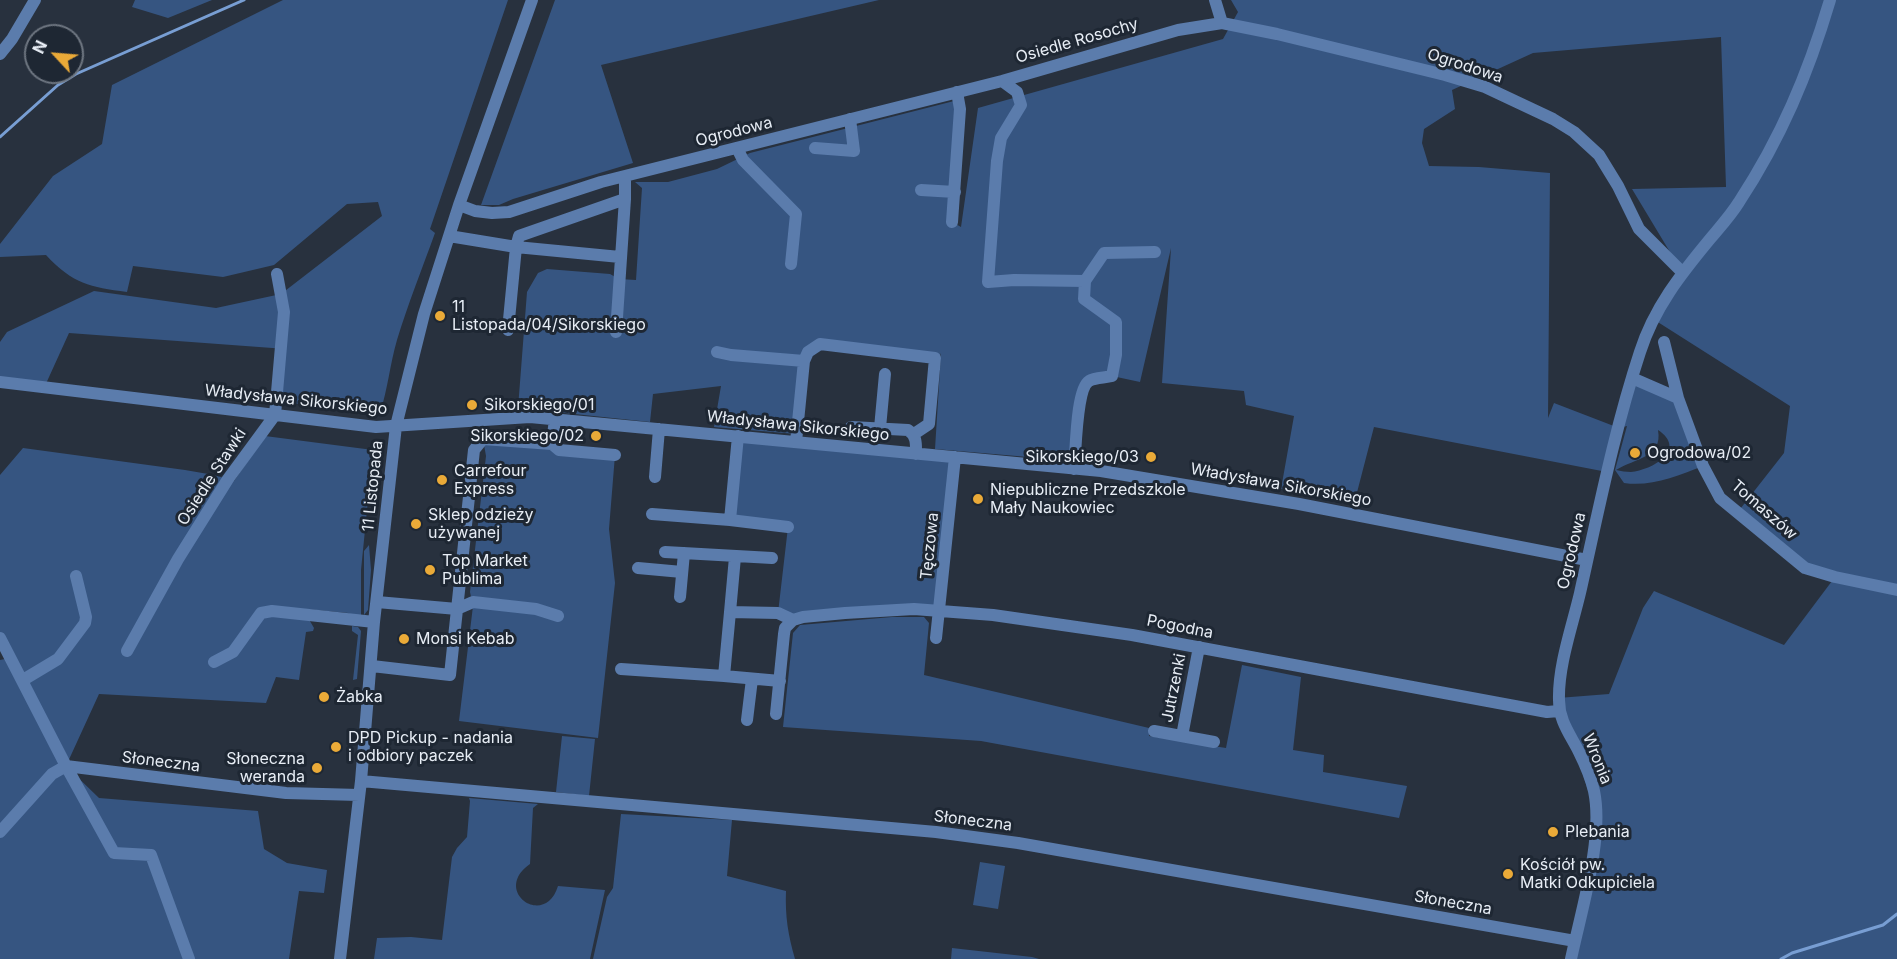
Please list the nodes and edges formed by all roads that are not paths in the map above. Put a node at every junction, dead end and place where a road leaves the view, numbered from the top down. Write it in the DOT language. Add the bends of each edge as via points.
graph roads {
  1 [pos="35,0"];
  2 [pos="532,0"];
  3 [pos="1215,0"];
  4 [pos="1830,0"];
  5 [pos="1222,23"];
  6 [pos="0,54"];
  7 [pos="1002,81"];
  8 [pos="957,92"];
  9 [pos="850,119"];
  10 [pos="737,148"];
  11 [pos="815,148"];
  12 [pos="625,177"];
  13 [pos="921,190"];
  14 [pos="955,192"];
  15 [pos="625,199"];
  16 [pos="459,205"];
  17 [pos="952,222"];
  18 [pos="449,236"];
  19 [pos="516,246"];
  20 [pos="1155,252"];
  21 [pos="620,257"];
  22 [pos="791,264"];
  23 [pos="1682,272"];
  24 [pos="277,274"];
  25 [pos="1085,281"];
  26 [pos="508,330"];
  27 [pos="616,332"];
  28 [pos="1664,342"];
  29 [pos="717,352"];
  30 [pos="804,360"];
  31 [pos="885,374"];
  32 [pos="1632,378"];
  33 [pos="0,382"];
  34 [pos="1678,398"];
  35 [pos="274,415"];
  36 [pos="555,419"];
  37 [pos="396,426"];
  38 [pos="851,427"];
  39 [pos="880,428"];
  40 [pos="659,429"];
  41 [pos="914,434"];
  42 [pos="738,436"];
  43 [pos="796,442"];
  44 [pos="552,444"];
  45 [pos="916,454"];
  46 [pos="615,455"];
  47 [pos="955,457"];
  48 [pos="1074,469"];
  49 [pos="655,477"];
  50 [pos="652,514"];
  51 [pos="730,520"];
  52 [pos="788,527"];
  53 [pos="665,552"];
  54 [pos="684,553"];
  55 [pos="735,557"];
  56 [pos="772,558"];
  57 [pos="1587,560"];
  58 [pos="638,568"];
  59 [pos="682,572"];
  60 [pos="76,576"];
  61 [pos="1897,590"];
  62 [pos="680,597"];
  63 [pos="376,602"];
  64 [pos="457,609"];
  65 [pos="940,610"];
  66 [pos="730,612"];
  67 [pos="558,616"];
  68 [pos="793,620"];
  69 [pos="374,622"];
  70 [pos="0,638"];
  71 [pos="936,638"];
  72 [pos="1199,647"];
  73 [pos="127,651"];
  74 [pos="214,662"];
  75 [pos="372,666"];
  76 [pos="621,669"];
  77 [pos="724,676"];
  78 [pos="752,678"];
  79 [pos="23,680"];
  80 [pos="780,681"];
  81 [pos="1558,698"];
  82 [pos="1559,711"];
  83 [pos="776,714"];
  84 [pos="747,720"];
  85 [pos="1154,730"];
  86 [pos="1182,736"];
  87 [pos="1214,742"];
  88 [pos="66,766"];
  89 [pos="361,781"];
  90 [pos="359,795"];
  91 [pos="0,832"];
  92 [pos="1575,941"];
  93 [pos="189,959"];
  94 [pos="340,959"];
  95 [pos="1571,959"];
  1 -- 6 [label="street"];
  2 -- 16 [label="street, 11 Listopada"];
  3 -- 5 [label="street"];
  4 -- 23 [label="street, Ogrodowa" via="1808,69 1781,132 1738,204"];
  5 -- 7 [label="street, Osiedle Rosochy" via="1178,30"];
  5 -- 23 [label="street, Ogrodowa" via="1445,75 1485,87 1553,119 1599,155 1639,229"];
  7 -- 8 [label="street, Ogrodowa"];
  7 -- 25 [label="street, Osiedle Rosochy" via="1017,92 1021,105 1001,138 987,282"];
  8 -- 9 [label="street, Ogrodowa"];
  8 -- 14 [label="street" via="960,109"];
  9 -- 10 [label="street, Ogrodowa"];
  9 -- 11 [label="street" via="854,151"];
  10 -- 12 [label="street, Ogrodowa"];
  10 -- 22 [label="street" via="743,160 796,214"];
  12 -- 15 [label="street"];
  12 -- 16 [label="street, Ogrodowa" via="509,212 475,211"];
  13 -- 14 [label="street"];
  14 -- 17 [label="street"];
  15 -- 19 [label="street" via="521,234"];
  15 -- 21 [label="street"];
  16 -- 18 [label="street, 11 Listopada"];
  18 -- 19 [label="street"];
  18 -- 37 [label="street, 11 Listopada" via="424,314"];
  19 -- 21 [label="street"];
  19 -- 26 [label="street"];
  20 -- 25 [label="street" via="1104,253"];
  21 -- 27 [label="street"];
  23 -- 32 [label="street, Ogrodowa" via="1653,319"];
  24 -- 35 [label="street" via="284,312"];
  25 -- 48 [label="street" via="1084,299 1116,322 1116,355 1112,376 1087,382 1081,394"];
  28 -- 34 [label="street, Tomaszów"];
  29 -- 30 [label="street"];
  30 -- 41 [label="street" via="820,344 935,358 929,424"];
  30 -- 43 [label="street"];
  31 -- 39 [label="street"];
  32 -- 34 [label="street"];
  32 -- 57 [label="street, Ogrodowa"];
  33 -- 35 [label="street, Władysława Sikorskiego"];
  34 -- 61 [label="street, Tomaszów" via="1703,466 1720,498 1805,568"];
  35 -- 37 [label="street, Władysława Sikorskiego"];
  35 -- 73 [label="street, Osiedle Stawki" via="178,559"];
  36 -- 37 [label="street, Władysława Sikorskiego" via="474,419"];
  36 -- 40 [label="street, Władysława Sikorskiego"];
  36 -- 44 [label="street"];
  37 -- 63 [label="street, 11 Listopada"];
  38 -- 39 [label="street"];
  39 -- 41 [label="street"];
  40 -- 42 [label="street, Władysława Sikorskiego"];
  40 -- 49 [label="street"];
  41 -- 45 [label="street"];
  42 -- 43 [label="street, Władysława Sikorskiego"];
  42 -- 51 [label="street"];
  43 -- 45 [label="street, Władysława Sikorskiego"];
  44 -- 46 [label="street" via="559,450"];
  44 -- 64 [label="street" via="483,439 474,450"];
  45 -- 47 [label="street, Władysława Sikorskiego"];
  47 -- 48 [label="street, Władysława Sikorskiego"];
  47 -- 65 [label="street, Tęczowa"];
  48 -- 57 [label="street, Władysława Sikorskiego" via="1299,504"];
  50 -- 51 [label="street"];
  51 -- 52 [label="street"];
  53 -- 54 [label="street"];
  54 -- 55 [label="street"];
  54 -- 59 [label="street"];
  55 -- 56 [label="street"];
  55 -- 66 [label="street"];
  57 -- 81 [label="street, Ogrodowa"];
  58 -- 59 [label="street"];
  59 -- 62 [label="street"];
  60 -- 79 [label="street" via="84,623 58,659"];
  63 -- 64 [label="street"];
  63 -- 69 [label="street, 11 Listopada"];
  64 -- 67 [label="street" via="473,602 536,609"];
  64 -- 75 [label="street" via="450,675"];
  65 -- 68 [label="street, Pogodna" via="844,613"];
  65 -- 71 [label="street, Tęczowa"];
  65 -- 72 [label="street, Pogodna" via="1081,627"];
  66 -- 68 [label="street" via="778,614"];
  66 -- 77 [label="street"];
  68 -- 80 [label="street" via="785,628"];
  69 -- 74 [label="street" via="261,613 233,652"];
  69 -- 75 [label="street, 11 Listopada"];
  70 -- 79 [label="street"];
  72 -- 82 [label="street, Pogodna" via="1547,712"];
  72 -- 86 [label="street, Jutrzenki"];
  75 -- 89 [label="street, 11 Listopada"];
  76 -- 77 [label="street"];
  77 -- 78 [label="street"];
  78 -- 80 [label="street"];
  78 -- 84 [label="street"];
  79 -- 88 [label="street"];
  80 -- 83 [label="street"];
  81 -- 82 [label="street, Wronia"];
  82 -- 92 [label="street, Wronia" via="1590,778 1597,818"];
  85 -- 86 [label="street, Jutrzenki"];
  86 -- 87 [label="street, Jutrzenki"];
  88 -- 90 [label="street, Słoneczna" via="286,793"];
  88 -- 91 [label="street" via="52,774"];
  88 -- 93 [label="street" via="114,853 151,855"];
  89 -- 90 [label="street, 11 Listopada"];
  89 -- 92 [label="street, Słoneczna" via="936,832"];
  90 -- 94 [label="street, 11 Listopada"];
  92 -- 95 [label="street"];
}
